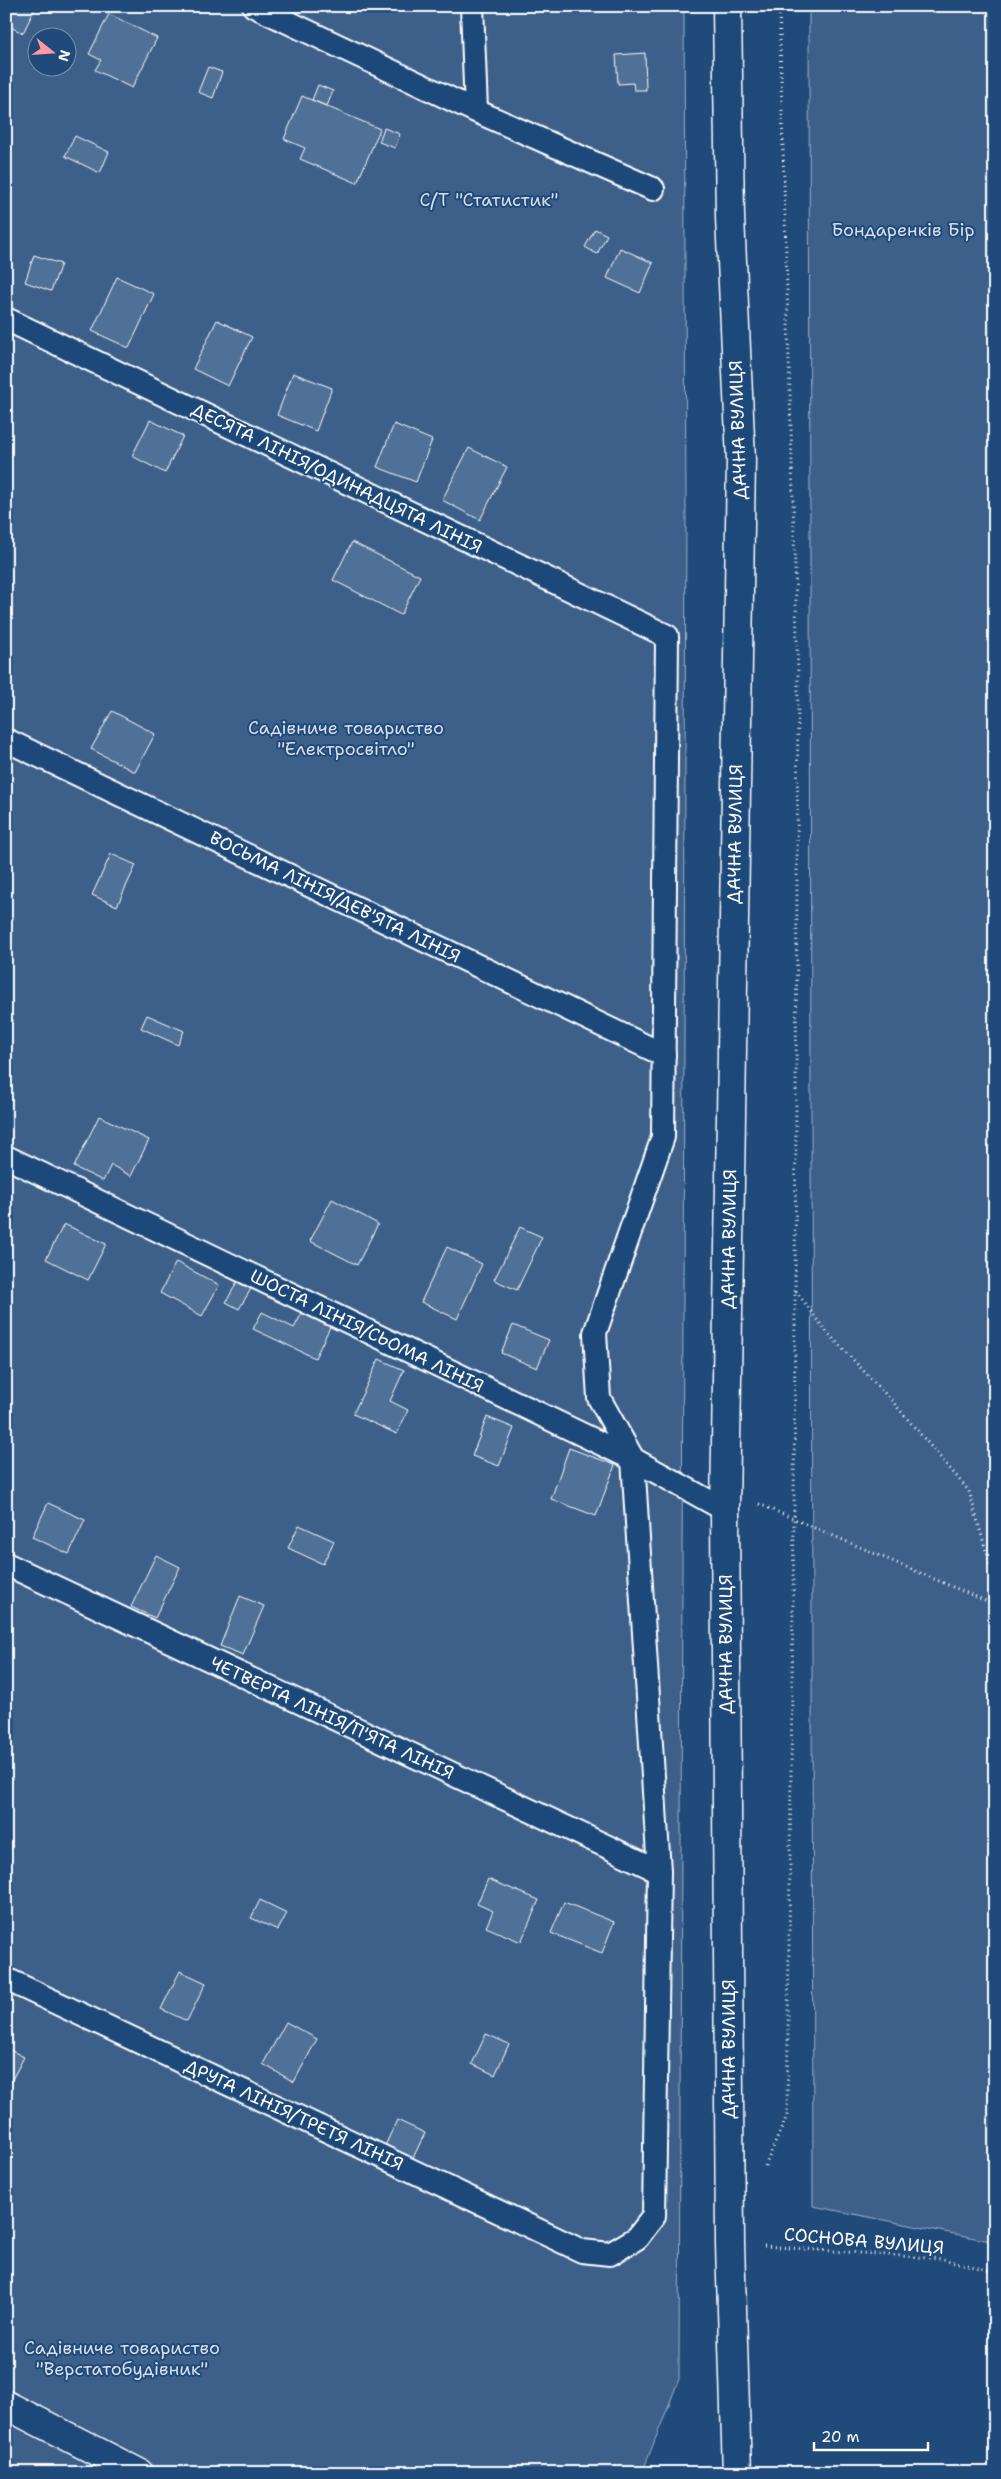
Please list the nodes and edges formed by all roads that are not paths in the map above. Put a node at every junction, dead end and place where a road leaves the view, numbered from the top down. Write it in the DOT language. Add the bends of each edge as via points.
graph roads {
  1 [pos="254,6"];
  2 [pos="472,6"];
  3 [pos="727,6"];
  4 [pos="476,112"];
  5 [pos="653,189"];
  6 [pos="6,319"];
  7 [pos="6,740"];
  8 [pos="664,1055"];
  9 [pos="6,1156"];
  10 [pos="633,1459"];
  11 [pos="725,1500"];
  12 [pos="6,1564"];
  13 [pos="659,1871"];
  14 [pos="6,1979"];
  15 [pos="6,2405"];
  16 [pos="139,2473"];
  17 [pos="737,2473"];
  1 -- 4 [label="lane"];
  2 -- 4 [label="lane"];
  3 -- 11 [label="street, ДАЧНА ВУЛИЦЯ" via="730,217 741,460"];
  4 -- 5 [label="lane"];
  6 -- 8 [label="lane, ДЕСЯТА ЛІНІЯ/ОДИНАДЦЯТА ЛІНІЯ" via="667,636"];
  7 -- 8 [label="lane, ВОСЬМА ЛІНІЯ/ДЕВ'ЯТА ЛІНІЯ"];
  8 -- 10 [label="lane" via="663,1137 595,1333 599,1398"];
  9 -- 10 [label="lane, ШОСТА ЛІНІЯ/СЬОМА ЛІНІЯ"];
  10 -- 11 [label="lane, ШОСТА ЛІНІЯ/СЬОМА ЛІНІЯ"];
  10 -- 13 [label="lane"];
  11 -- 17 [label="street, ДАЧНА ВУЛИЦЯ" via="730,2244"];
  12 -- 13 [label="lane, ЧЕТВЕРТА ЛІНІЯ/П'ЯТА ЛІНІЯ"];
  13 -- 14 [label="lane, ДРУГА ЛІНІЯ/ТРЕТЯ ЛІНІЯ" via="654,2216 637,2238 610,2254 582,2252"];
  15 -- 16 [label="street"];
}
